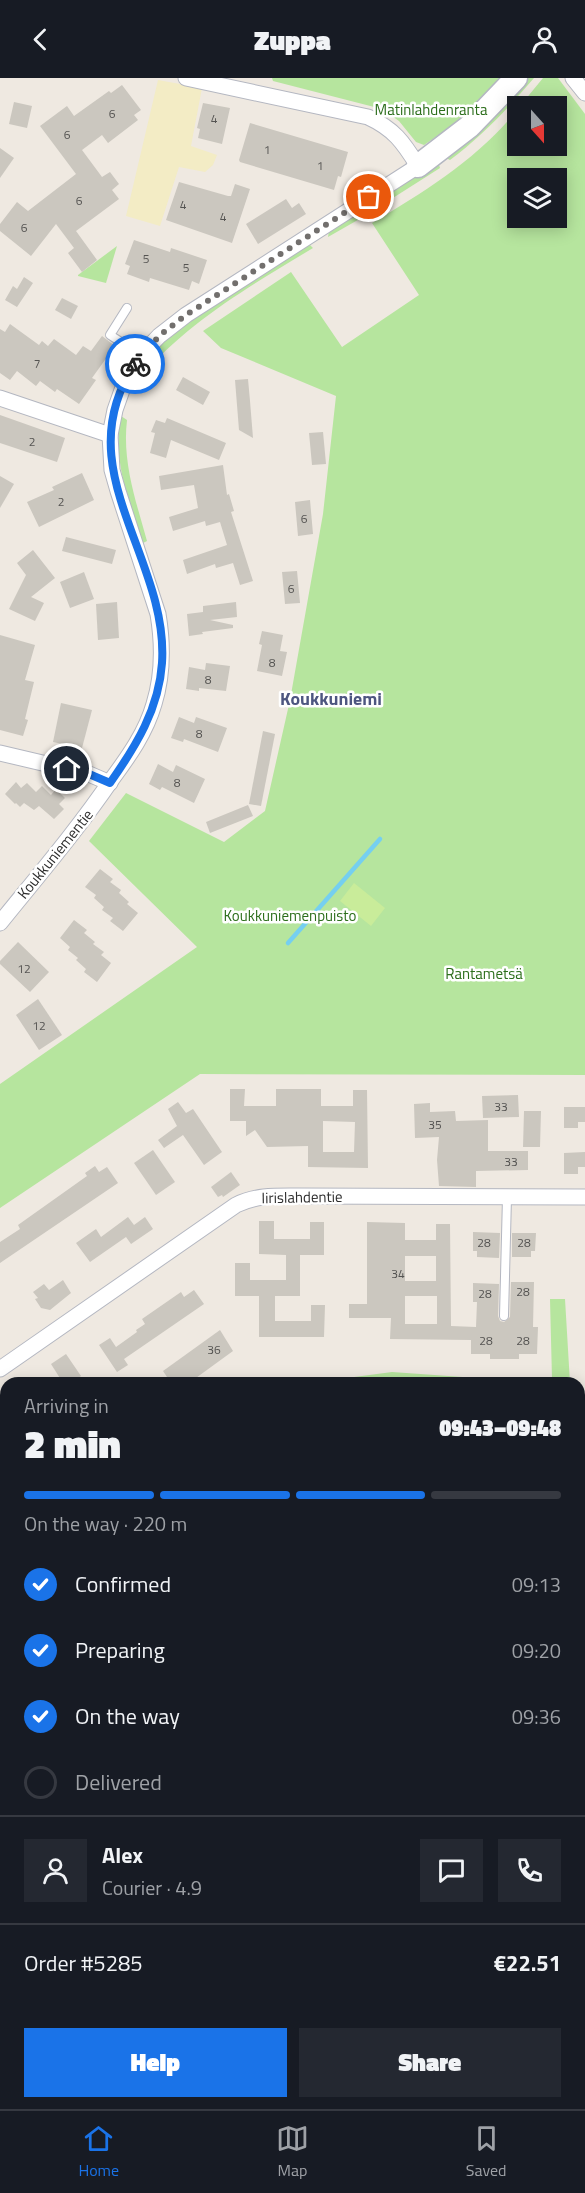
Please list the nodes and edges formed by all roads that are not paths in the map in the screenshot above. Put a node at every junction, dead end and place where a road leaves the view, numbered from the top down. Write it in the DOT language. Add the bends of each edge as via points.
graph roads {
  1 [pos="186,78"];
  2 [pos="516,78"];
  3 [pos="573,78"];
  4 [pos="585,93"];
  5 [pos="418,166"];
  6 [pos="127,308"];
  7 [pos="141,355"];
  8 [pos="0,398"];
  9 [pos="110,435"];
  10 [pos="0,753"];
  11 [pos="110,783"];
  12 [pos="0,923"];
  13 [pos="507,1197"];
  14 [pos="585,1197"];
  15 [pos="504,1316"];
  16 [pos="0,1369"];
  1 -- 5 [label="street" via="368,117 385,124"];
  2 -- 5 [label="street" via="470,126"];
  3 -- 4 [label="street"];
  5 -- 7 [label="street, Koukkuniementie" via="208,299 159,336"];
  6 -- 7 [label="lane" via="110,335"];
  7 -- 9 [label="street, Koukkuniementie" via="120,392"];
  8 -- 9 [label="street"];
  9 -- 11 [label="street, Koukkuniementie" via="112,471 158,614 162,645 154,704 144,729"];
  10 -- 11 [label="street" via="89,774"];
  11 -- 12 [label="street, Koukkuniementie"];
  13 -- 14 [label="street, Iirislahdentie"];
  13 -- 15 [label="lane"];
  13 -- 16 [label="street, Iirislahdentie" via="248,1199"];
}
